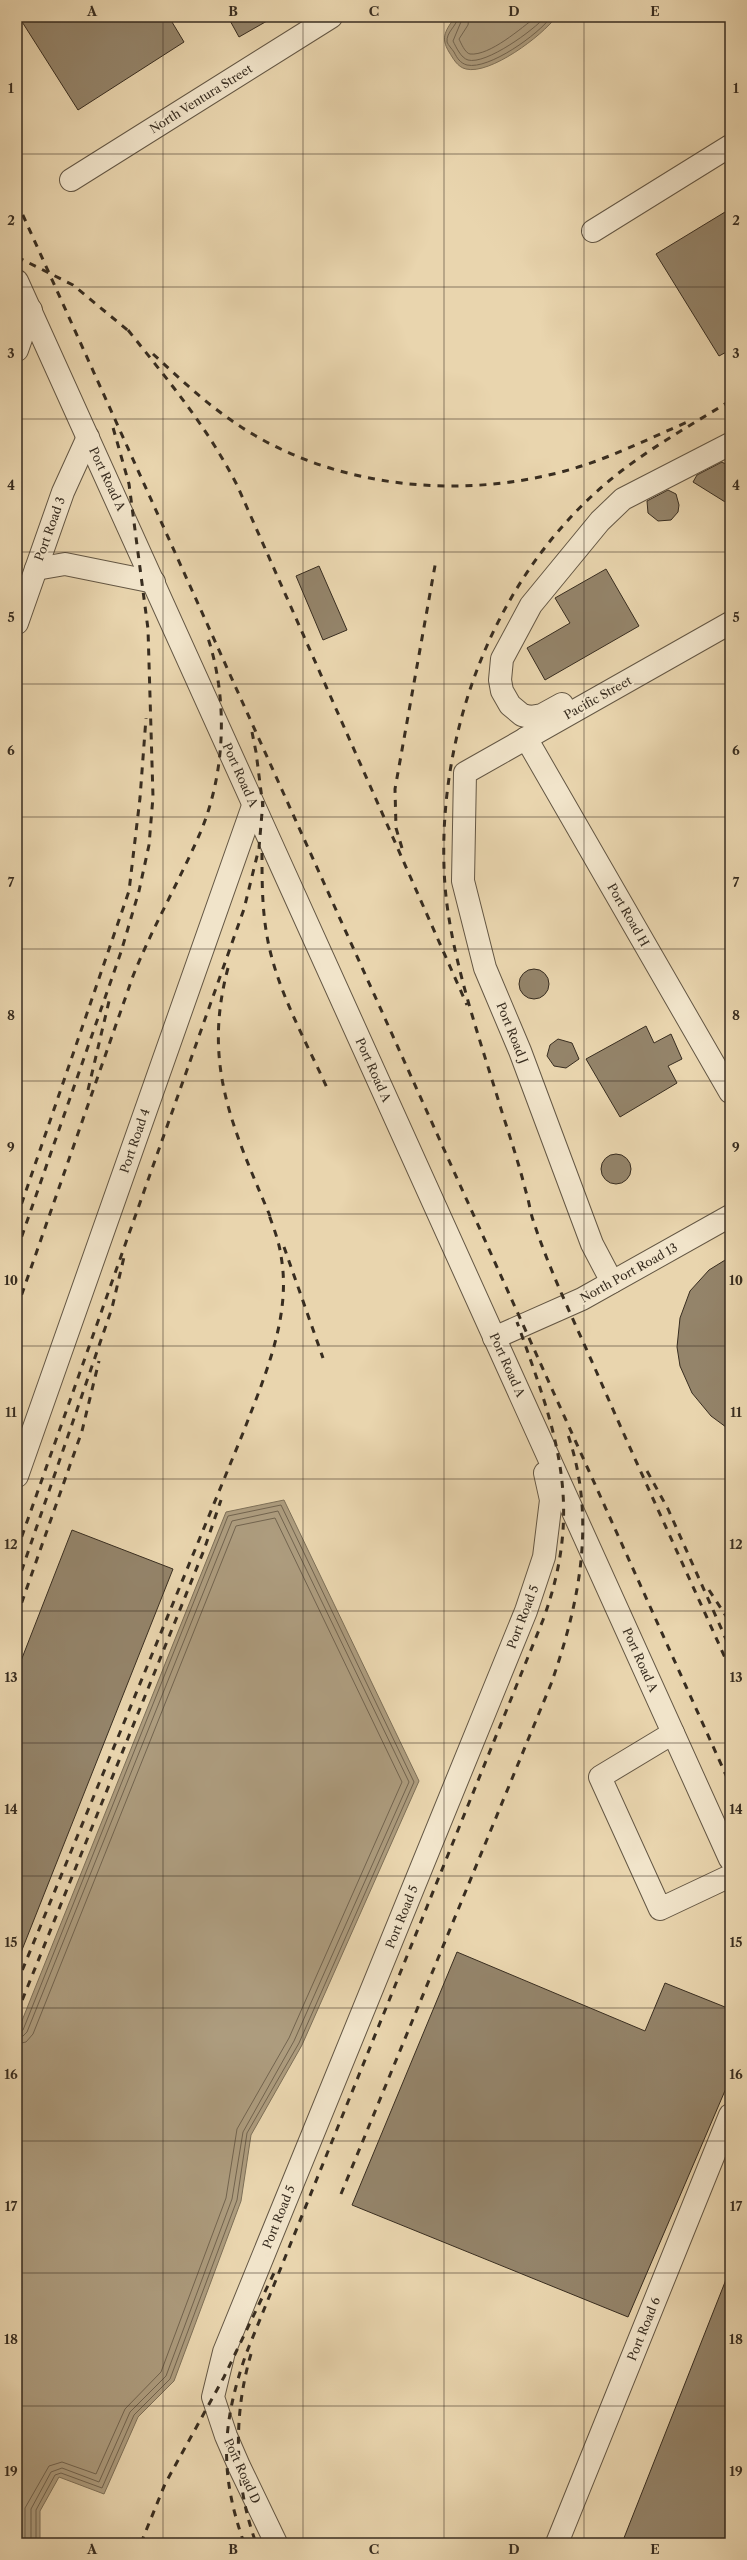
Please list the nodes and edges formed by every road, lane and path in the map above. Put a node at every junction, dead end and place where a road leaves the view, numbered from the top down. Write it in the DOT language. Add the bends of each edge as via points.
graph roads {
  1 [pos="332,17"];
  2 [pos="730,146"];
  3 [pos="71,180"];
  4 [pos="593,231"];
  5 [pos="17,281"];
  6 [pos="31,310"];
  7 [pos="17,350"];
  8 [pos="50,353"];
  9 [pos="17,358"];
  10 [pos="88,437"];
  11 [pos="730,444"];
  12 [pos="36,569"];
  13 [pos="154,582"];
  14 [pos="730,609"];
  15 [pos="17,623"];
  16 [pos="730,624"];
  17 [pos="526,738"];
  18 [pos="465,773"];
  19 [pos="254,806"];
  20 [pos="730,1092"];
  21 [pos="730,1216"];
  22 [pos="612,1282"];
  23 [pos="494,1338"];
  24 [pos="536,1431"];
  25 [pos="17,1476"];
  26 [pos="673,1733"];
  27 [pos="730,1859"];
  28 [pos="730,1876"];
  29 [pos="730,2115"];
  30 [pos="213,2397"];
  31 [pos="276,2543"];
  32 [pos="557,2543"];
  1 -- 3 [label="street, North Ventura Street"];
  2 -- 4 [label="street"];
  5 -- 6 [label="street, Port Road A"];
  6 -- 7 [label="street"];
  6 -- 8 [label="street, Port Road A"];
  8 -- 9 [label="street"];
  8 -- 10 [label="street, Port Road A"];
  10 -- 12 [label="street, Port Road 3" via="63,492"];
  10 -- 13 [label="street, Port Road A"];
  11 -- 14 [label="street" via="623,499 600,521 523,618 502,659 502,690 510,705 522,715 542,715"];
  12 -- 13 [label="street" via="65,564"];
  12 -- 15 [label="street, Port Road 3"];
  13 -- 19 [label="street, Port Road A"];
  16 -- 17 [label="street, Pacific Street"];
  17 -- 18 [label="street, Pacific Street"];
  17 -- 20 [label="street, Port Road H"];
  18 -- 22 [label="street, Port Road J" via="463,881 485,968 520,1051 592,1244"];
  19 -- 23 [label="street, Port Road A"];
  19 -- 25 [label="street, Port Road 4"];
  21 -- 22 [label="street, North Port Road 13"];
  22 -- 23 [label="street, North Port Road 13" via="582,1299"];
  23 -- 24 [label="street, Port Road A"];
  24 -- 26 [label="street, Port Road A"];
  24 -- 30 [label="street, Port Road 5" via="551,1500 544,1557 526,1611 224,2352"];
  26 -- 27 [label="street, Port Road A"];
  26 -- 28 [label="street" via="600,1777 660,1909"];
  29 -- 32 [label="street, Port Road 6"];
  30 -- 31 [label="street, Port Road D" via="234,2454"];
}
